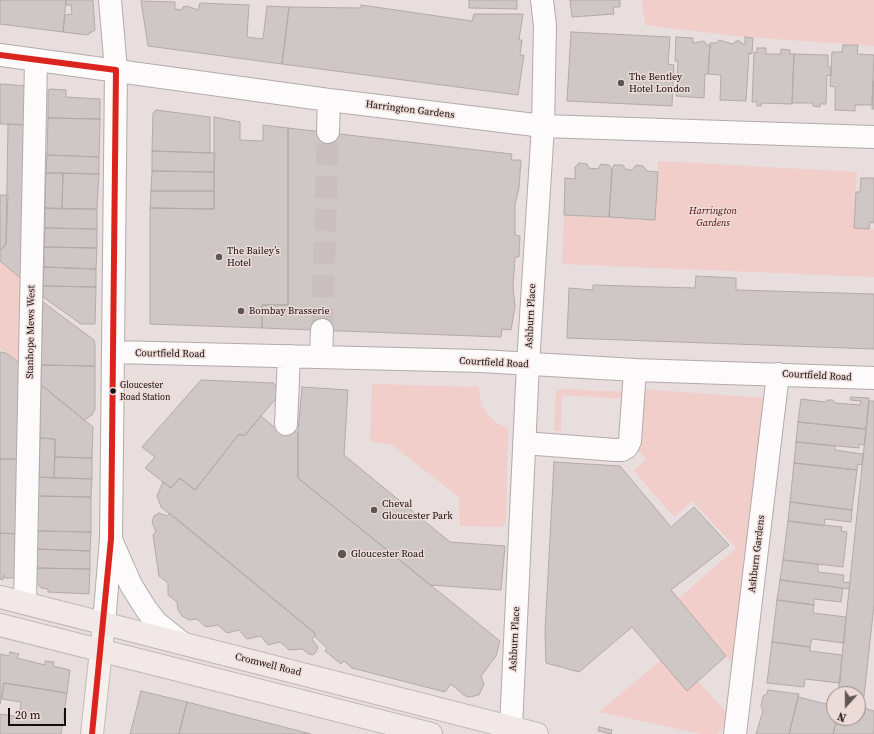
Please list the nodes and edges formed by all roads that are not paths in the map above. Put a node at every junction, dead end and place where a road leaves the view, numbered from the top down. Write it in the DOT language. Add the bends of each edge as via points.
graph roads {
  1 [pos="110,0"];
  2 [pos="542,0"];
  3 [pos="0,55"];
  4 [pos="36,60"];
  5 [pos="116,70"];
  6 [pos="329,100"];
  7 [pos="543,126"];
  8 [pos="328,132"];
  9 [pos="874,137"];
  10 [pos="322,330"];
  11 [pos="113,352"];
  12 [pos="288,356"];
  13 [pos="321,357"];
  14 [pos="528,364"];
  15 [pos="635,370"];
  16 [pos="778,374"];
  17 [pos="874,378"];
  18 [pos="286,424"];
  19 [pos="524,443"];
  20 [pos="111,539"];
  21 [pos="0,597"];
  22 [pos="25,603"];
  23 [pos="104,623"];
  24 [pos="0,625"];
  25 [pos="182,643"];
  26 [pos="101,650"];
  27 [pos="511,727"];
  28 [pos="92,734"];
  29 [pos="431,734"];
  30 [pos="537,734"];
  31 [pos="735,734"];
  1 -- 5 [label="street"];
  2 -- 7 [label="street, Ashburn Place" via="545,26"];
  3 -- 4 [label="street, Harrington Gardens"];
  4 -- 5 [label="street, Harrington Gardens"];
  4 -- 22 [label="street, Stanhope Mews West"];
  5 -- 6 [label="street, Harrington Gardens"];
  5 -- 11 [label="street"];
  6 -- 7 [label="street, Harrington Gardens"];
  6 -- 8 [label="street"];
  7 -- 9 [label="street, Harrington Gardens"];
  7 -- 14 [label="street, Ashburn Place"];
  10 -- 13 [label="street"];
  11 -- 12 [label="street, Courtfield Road"];
  11 -- 20 [label="street"];
  12 -- 13 [label="street, Courtfield Road"];
  12 -- 18 [label="street"];
  13 -- 14 [label="street, Courtfield Road"];
  14 -- 15 [label="street, Courtfield Road"];
  14 -- 19 [label="street, Ashburn Place"];
  15 -- 16 [label="street, Courtfield Road"];
  15 -- 19 [label="street" via="630,441 627,447 615,450"];
  16 -- 17 [label="street, Courtfield Road"];
  16 -- 31 [label="street, Ashburn Gardens"];
  19 -- 27 [label="street, Ashburn Place"];
  20 -- 23 [label="street"];
  20 -- 25 [label="street" via="131,585 146,609 156,622"];
  21 -- 22 [label="highway, Cromwell Road"];
  22 -- 23 [label="highway, Cromwell Road"];
  23 -- 25 [label="highway, Cromwell Road"];
  23 -- 26 [label="main road"];
  24 -- 26 [label="highway"];
  25 -- 27 [label="highway, Cromwell Road"];
  26 -- 28 [label="main road"];
  26 -- 29 [label="highway"];
  27 -- 30 [label="highway, Cromwell Road"];
}
